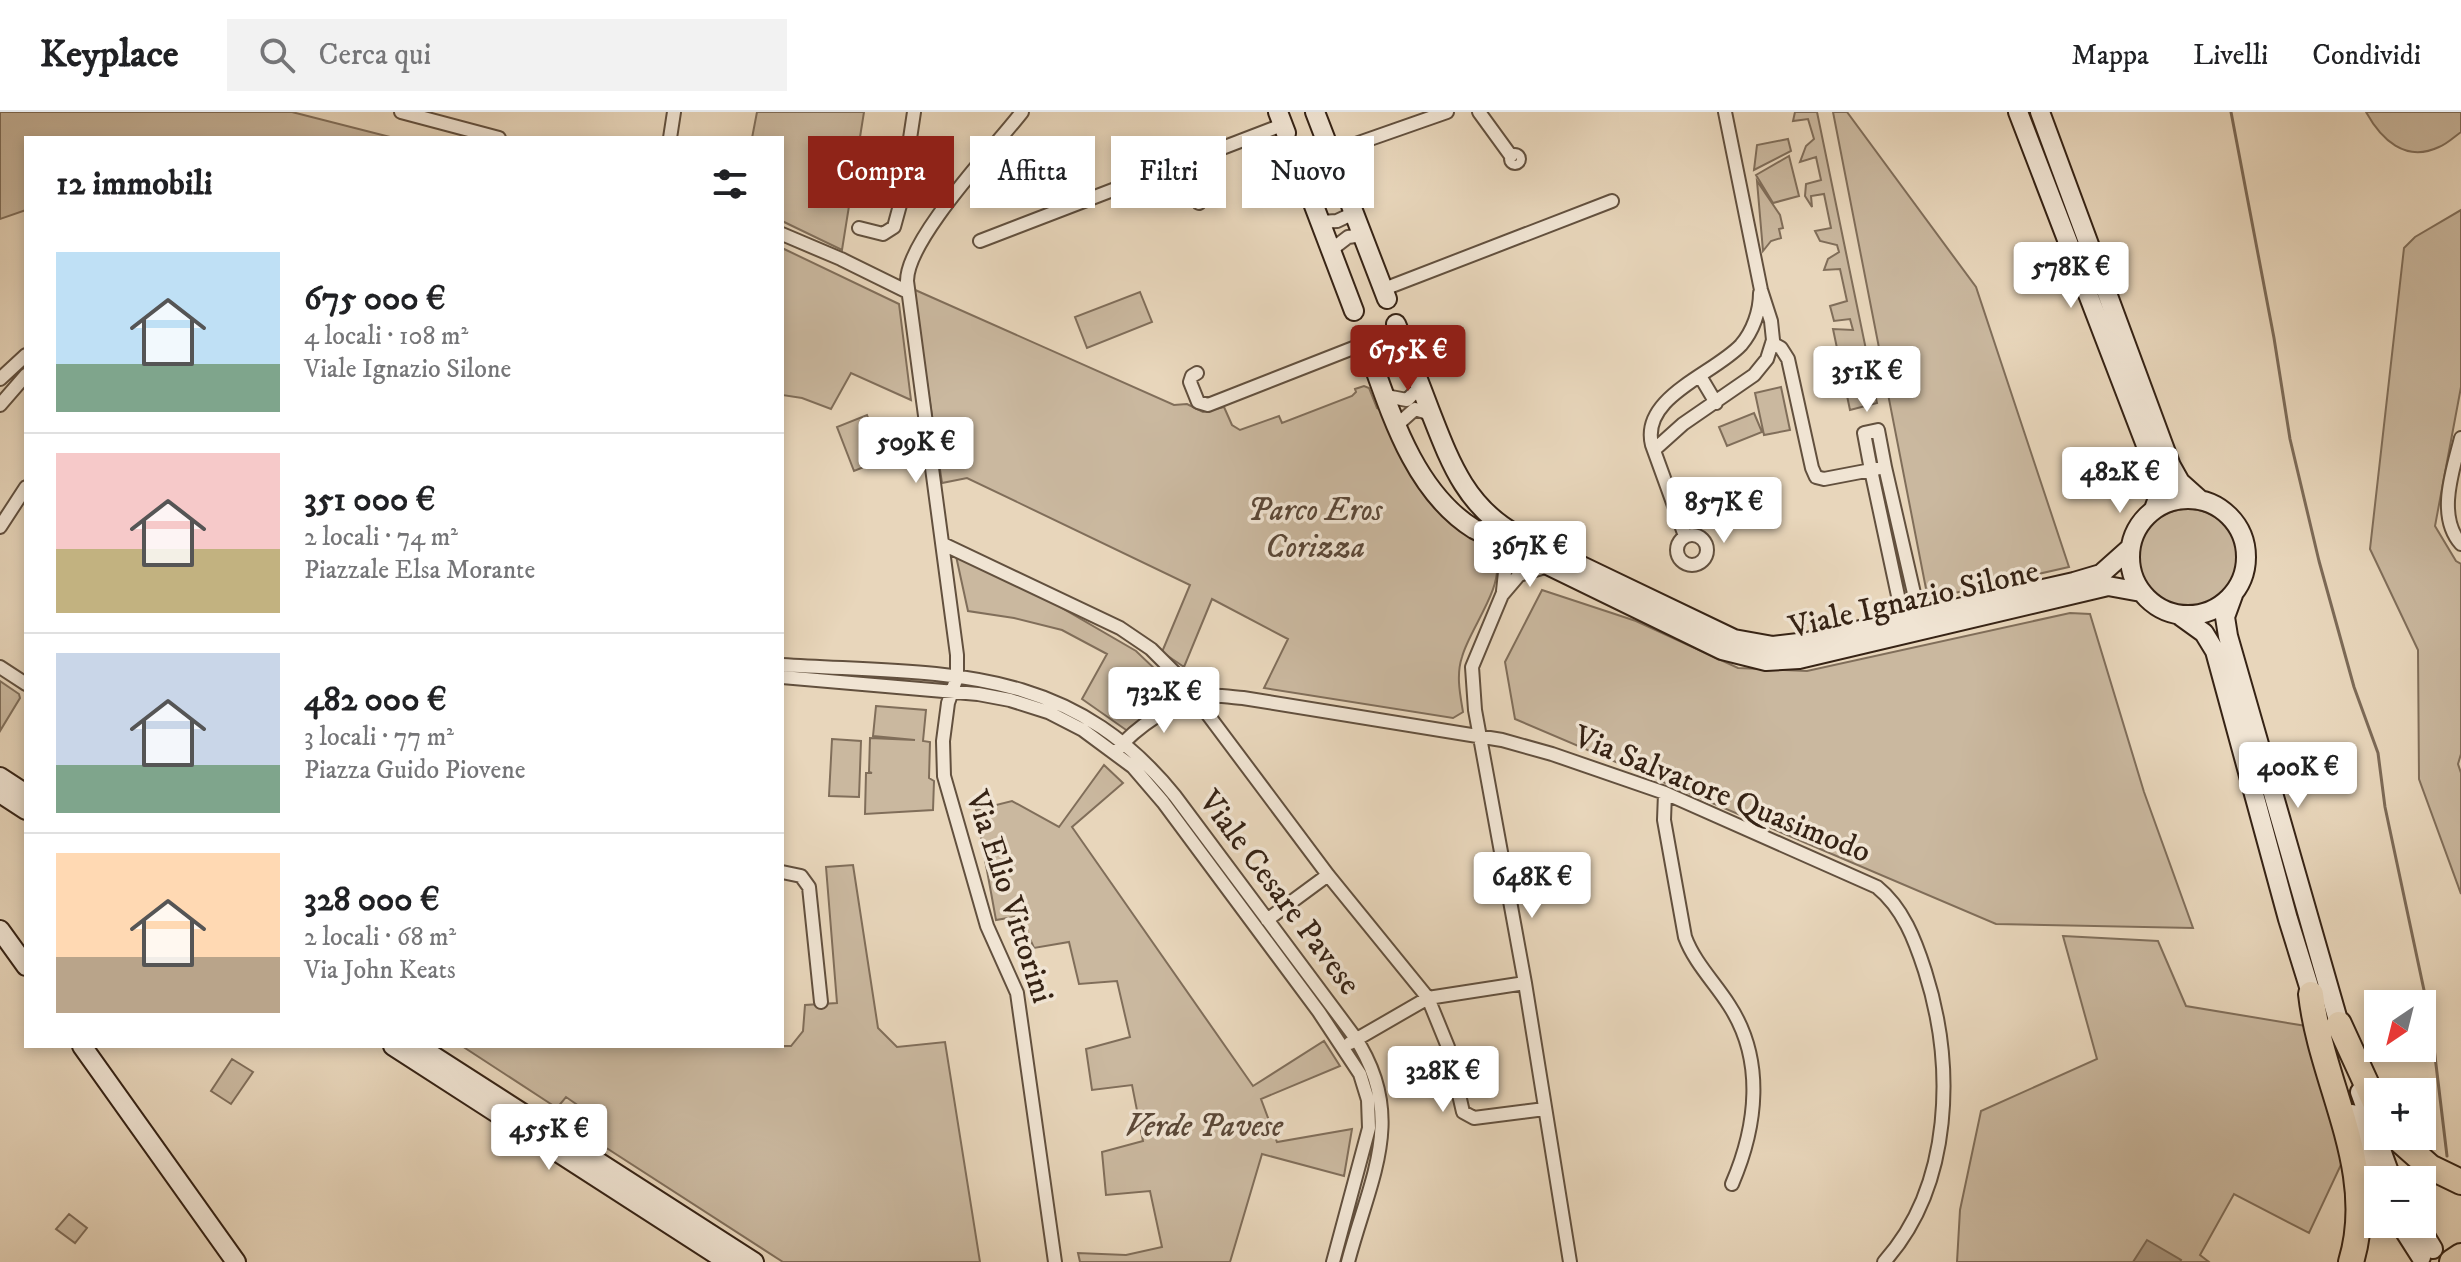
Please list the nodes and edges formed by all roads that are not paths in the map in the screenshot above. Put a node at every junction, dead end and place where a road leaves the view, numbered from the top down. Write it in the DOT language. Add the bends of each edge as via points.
graph roads {
  1 [pos="402,112"];
  2 [pos="674,112"];
  3 [pos="914,112"];
  4 [pos="1022,112"];
  5 [pos="1315,112"];
  6 [pos="1447,112"];
  7 [pos="1479,112"];
  8 [pos="1725,112"];
  9 [pos="2018,112"];
  10 [pos="2040,112"];
  11 [pos="1282,123"];
  12 [pos="492,136"];
  13 [pos="670,136"];
  14 [pos="1324,136"];
  15 [pos="1374,138"];
  16 [pos="1226,146"];
  17 [pos="1511,156"];
  18 [pos="1111,191"];
  19 [pos="1612,201"];
  20 [pos="1315,208"];
  21 [pos="1352,208"];
  22 [pos="1354,213"];
  23 [pos="1320,222"];
  24 [pos="859,228"];
  25 [pos="784,235"];
  26 [pos="1363,235"];
  27 [pos="980,241"];
  28 [pos="1331,250"];
  29 [pos="1761,290"];
  30 [pos="908,292"];
  31 [pos="1385,294"];
  32 [pos="1354,311"];
  33 [pos="1396,324"];
  34 [pos="1365,340"];
  35 [pos="1772,343"];
  36 [pos="24,357"];
  37 [pos="1197,373"];
  38 [pos="1700,376"];
  39 [pos="24,377"];
  40 [pos="0,379"];
  41 [pos="1421,386"];
  42 [pos="1386,396"];
  43 [pos="1716,403"];
  44 [pos="0,405"];
  45 [pos="1431,414"];
  46 [pos="1397,425"];
  47 [pos="2461,438"];
  48 [pos="1654,450"];
  49 [pos="1885,467"];
  50 [pos="1871,470"];
  51 [pos="24,490"];
  52 [pos="2199,499"];
  53 [pos="2154,509"];
  54 [pos="0,527"];
  55 [pos="1685,536"];
  56 [pos="1497,540"];
  57 [pos="943,544"];
  58 [pos="2461,544"];
  59 [pos="2129,549"];
  60 [pos="1548,566"];
  61 [pos="2141,592"];
  62 [pos="1502,595"];
  63 [pos="2233,595"];
  64 [pos="2179,615"];
  65 [pos="1911,617"];
  66 [pos="784,665"];
  67 [pos="0,667"];
  68 [pos="784,677"];
  69 [pos="957,677"];
  70 [pos="24,683"];
  71 [pos="952,691"];
  72 [pos="1197,698"];
  73 [pos="1480,737"];
  74 [pos="1120,747"];
  75 [pos="7,791"];
  76 [pos="1665,793"];
  77 [pos="24,808"];
  78 [pos="784,872"];
  79 [pos="1328,875"];
  80 [pos="1249,895"];
  81 [pos="1238,903"];
  82 [pos="1267,920"];
  83 [pos="0,930"];
  84 [pos="24,963"];
  85 [pos="1525,983"];
  86 [pos="2311,994"];
  87 [pos="1428,998"];
  88 [pos="821,1002"];
  89 [pos="2339,1024"];
  90 [pos="1356,1039"];
  91 [pos="1344,1047"];
  92 [pos="83,1048"];
  93 [pos="396,1048"];
  94 [pos="421,1048"];
  95 [pos="2364,1078"];
  96 [pos="1545,1109"];
  97 [pos="2411,1150"];
  98 [pos="2372,1166"];
  99 [pos="2387,1166"];
  100 [pos="2461,1182"];
  101 [pos="1732,1184"];
  102 [pos="2415,1238"];
  103 [pos="2425,1238"];
  104 [pos="2435,1256"];
  105 [pos="2460,1256"];
  106 [pos="236,1262"];
  107 [pos="728,1262"];
  108 [pos="754,1262"];
  109 [pos="1055,1262"];
  110 [pos="1333,1262"];
  111 [pos="1348,1262"];
  112 [pos="1570,1262"];
  113 [pos="1884,1262"];
  114 [pos="2351,1262"];
  1 -- 12 [label="street"];
  2 -- 13 [label="street"];
  3 -- 24 [label="street" via="894,227 883,234"];
  4 -- 30 [label="street" via="933,224 909,267"];
  5 -- 14 [label="street"];
  6 -- 15 [label="street"];
  7 -- 17 [label="street"];
  8 -- 29 [label="street"];
  9 -- 53 [label="street" via="2155,470 2159,488"];
  10 -- 52 [label="street" via="2171,466"];
  11 -- 16 [label="street"];
  18 -- 27 [label="street"];
  19 -- 31 [label="street"];
  20 -- 23 [label="street"];
  21 -- 22 [label="street"];
  22 -- 23 [label="street"];
  22 -- 26 [label="street"];
  23 -- 28 [label="street"];
  25 -- 30 [label="street"];
  26 -- 28 [label="street" via="1348,237"];
  26 -- 31 [label="street"];
  28 -- 32 [label="street"];
  29 -- 35 [label="street"];
  29 -- 38 [label="street" via="1746,339"];
  30 -- 57 [label="street"];
  33 -- 41 [label="street, Viale Ignazio Silone"];
  34 -- 37 [label="street" via="1208,405 1199,403 1190,380"];
  34 -- 42 [label="street, Viale Ignazio Silone"];
  35 -- 43 [label="street" via="1758,372"];
  35 -- 50 [label="street" via="1788,359 1816,477"];
  36 -- 40 [label="street"];
  38 -- 43 [label="street"];
  38 -- 48 [label="street" via="1658,410 1650,428"];
  39 -- 44 [label="street"];
  41 -- 42 [label="street" via="1407,400"];
  41 -- 45 [label="street, Viale Ignazio Silone"];
  42 -- 46 [label="street, Viale Ignazio Silone"];
  43 -- 48 [label="street"];
  45 -- 46 [label="street" via="1415,409"];
  45 -- 65 [label="street, Viale Ignazio Silone" via="1457,478 1492,520 1722,635 1787,645"];
  46 -- 56 [label="street, Viale Ignazio Silone" via="1417,468 1440,499 1465,523"];
  47 -- 58 [label="street" via="2448,505 2451,530"];
  48 -- 55 [label="street"];
  49 -- 50 [label="street"];
  49 -- 50 [label="street" via="1878,430 1864,433"];
  49 -- 65 [label="street"];
  50 -- 65 [label="street"];
  51 -- 54 [label="street"];
  52 -- 53 [label="street" via="2183,498"];
  52 -- 63 [label="street" via="2222,509 2243,538 2246,562"];
  53 -- 59 [label="street" via="2136,528"];
  56 -- 60 [label="street, Viale Ignazio Silone"];
  56 -- 62 [label="street" via="1506,563"];
  57 -- 69 [label="street"];
  57 -- 72 [label="street" via="1129,633"];
  59 -- 61 [label="street"];
  59 -- 65 [label="street, Viale Ignazio Silone" via="2092,578"];
  60 -- 61 [label="street, Viale Ignazio Silone" via="1710,645 1766,661 1808,657 2108,586"];
  60 -- 62 [label="street" via="1517,576"];
  61 -- 64 [label="street" via="2158,607"];
  62 -- 73 [label="street" via="1472,667"];
  63 -- 64 [label="street" via="2214,610"];
  63 -- 89 [label="street" via="2225,617 2228,636"];
  64 -- 86 [label="street" via="2204,633 2215,651"];
  66 -- 69 [label="street, Viale Cesare Pavese"];
  67 -- 70 [label="street"];
  68 -- 71 [label="street, Viale Cesare Pavese"];
  69 -- 71 [label="street"];
  69 -- 74 [label="street, Viale Cesare Pavese" via="1033,692 1085,716"];
  71 -- 74 [label="street, Viale Cesare Pavese" via="1003,698 1048,712"];
  71 -- 109 [label="street, Via Elio Vittorini" via="943,741 944,776 987,926 1019,998"];
  72 -- 73 [label="street, Via Salvatore Quasimodo" via="1243,698"];
  72 -- 74 [label="street, Via Salvatore Quasimodo" via="1163,714"];
  72 -- 79 [label="street"];
  73 -- 76 [label="street, Via Salvatore Quasimodo" via="1552,754"];
  73 -- 85 [label="street"];
  74 -- 80 [label="street, Viale Cesare Pavese" via="1159,776"];
  74 -- 81 [label="street, Viale Cesare Pavese"];
  75 -- 77 [label="street"];
  76 -- 101 [label="street" via="1664,820 1685,937 1739,1021 1753,1070 1753,1112"];
  76 -- 113 [label="street, Via Salvatore Quasimodo" via="1872,883 1894,904 1911,933 1940,1029 1943,1111 1918,1209"];
  78 -- 88 [label="street" via="801,876 809,887"];
  79 -- 82 [label="street"];
  79 -- 87 [label="street"];
  80 -- 81 [label="street"];
  80 -- 82 [label="street, Viale Cesare Pavese"];
  81 -- 91 [label="street, Viale Cesare Pavese"];
  82 -- 90 [label="street, Viale Cesare Pavese"];
  83 -- 84 [label="street"];
  85 -- 87 [label="street"];
  85 -- 96 [label="street"];
  86 -- 98 [label="street"];
  86 -- 114 [label="highway" via="2317,1036 2356,1169 2360,1215"];
  87 -- 90 [label="street"];
  87 -- 96 [label="street" via="1448,1047 1465,1115"];
  89 -- 95 [label="highway"];
  89 -- 99 [label="street"];
  90 -- 91 [label="street"];
  90 -- 111 [label="street, Viale Cesare Pavese" via="1377,1077 1384,1115"];
  91 -- 110 [label="street, Viale Cesare Pavese" via="1364,1083 1369,1121"];
  92 -- 106 [label="street"];
  93 -- 107 [label="street"];
  94 -- 108 [label="street"];
  96 -- 112 [label="street"];
  97 -- 100 [label="highway" via="2430,1167"];
  102 -- 104 [label="street"];
  103 -- 104 [label="street"];
  104 -- 105 [label="highway"];
}
